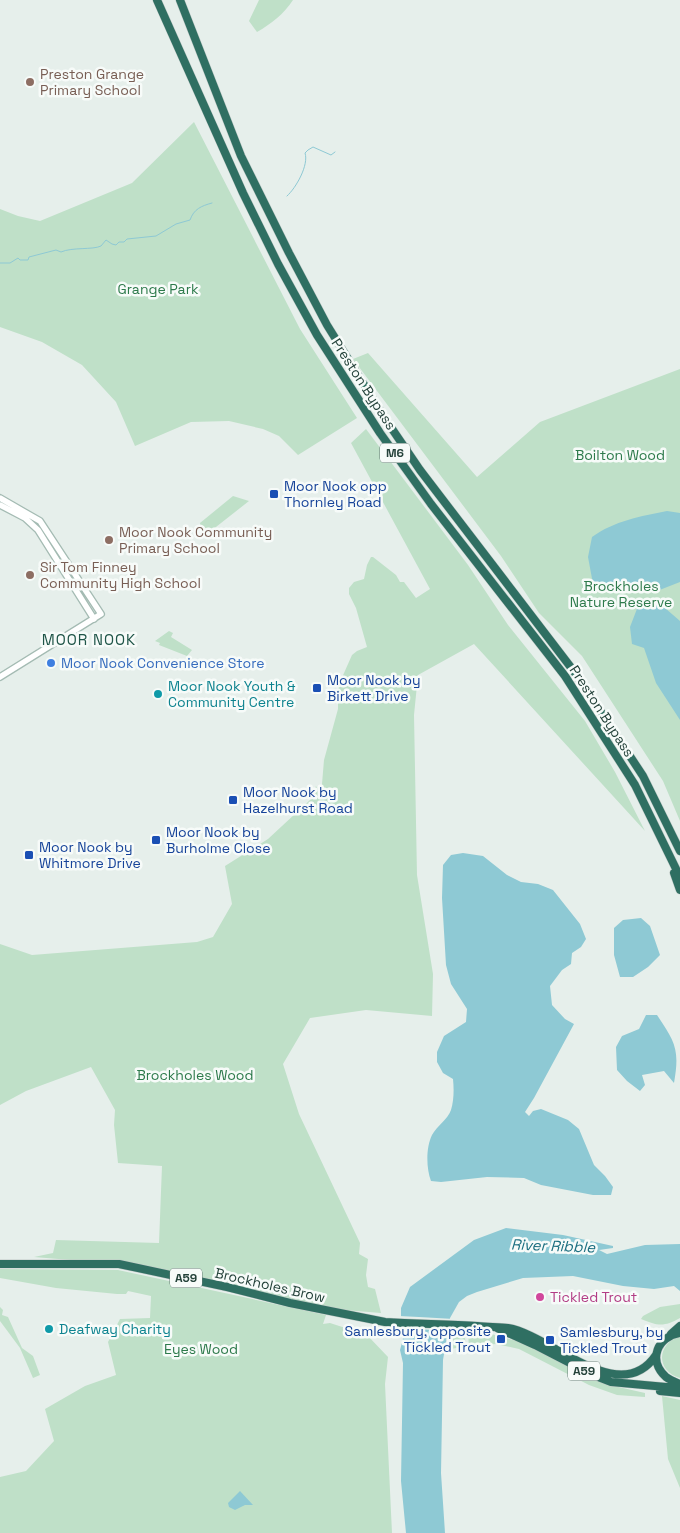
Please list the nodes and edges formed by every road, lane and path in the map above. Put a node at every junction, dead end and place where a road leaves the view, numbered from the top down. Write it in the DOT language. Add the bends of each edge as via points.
graph roads {
  1 [pos="157,0"];
  2 [pos="180,0"];
  3 [pos="2,502"];
  4 [pos="31,518"];
  5 [pos="94,619"];
  6 [pos="0,677"];
  7 [pos="667,851"];
  8 [pos="680,851"];
  9 [pos="680,877"];
  10 [pos="680,890"];
  11 [pos="0,1264"];
  12 [pos="680,1326"];
  13 [pos="496,1328"];
  14 [pos="680,1332"];
  15 [pos="670,1334"];
  16 [pos="656,1355"];
  17 [pos="612,1382"];
  18 [pos="680,1385"];
  19 [pos="680,1393"];
  1 -- 7 [label="highway, Preston Bypass / M6" via="243,193 317,335 430,504 565,676 635,785"];
  2 -- 8 [label="highway, Preston Bypass / M6" via="241,156 327,325 420,470 593,698 646,782"];
  3 -- 4 [label="street"];
  4 -- 5 [label="street"];
  4 -- 5 [label="street" via="40,522 101,614"];
  5 -- 6 [label="street"];
  7 -- 9 [label="highway, Preston Bypass / M6"];
  7 -- 10 [label="highway"];
  11 -- 13 [label="highway, Brockholes Brow / A59" via="118,1264 290,1304 385,1322"];
  12 -- 15 [label="highway"];
  13 -- 16 [label="highway, A59" via="529,1335 582,1363 613,1374 638,1371"];
  13 -- 17 [label="highway, A59" via="593,1376"];
  14 -- 15 [label="highway"];
  15 -- 16 [label="highway" via="662,1341"];
  16 -- 18 [label="highway" via="662,1372"];
  17 -- 18 [label="highway, A59" via="666,1387"];
  17 -- 19 [label="highway" via="629,1388"];
}
